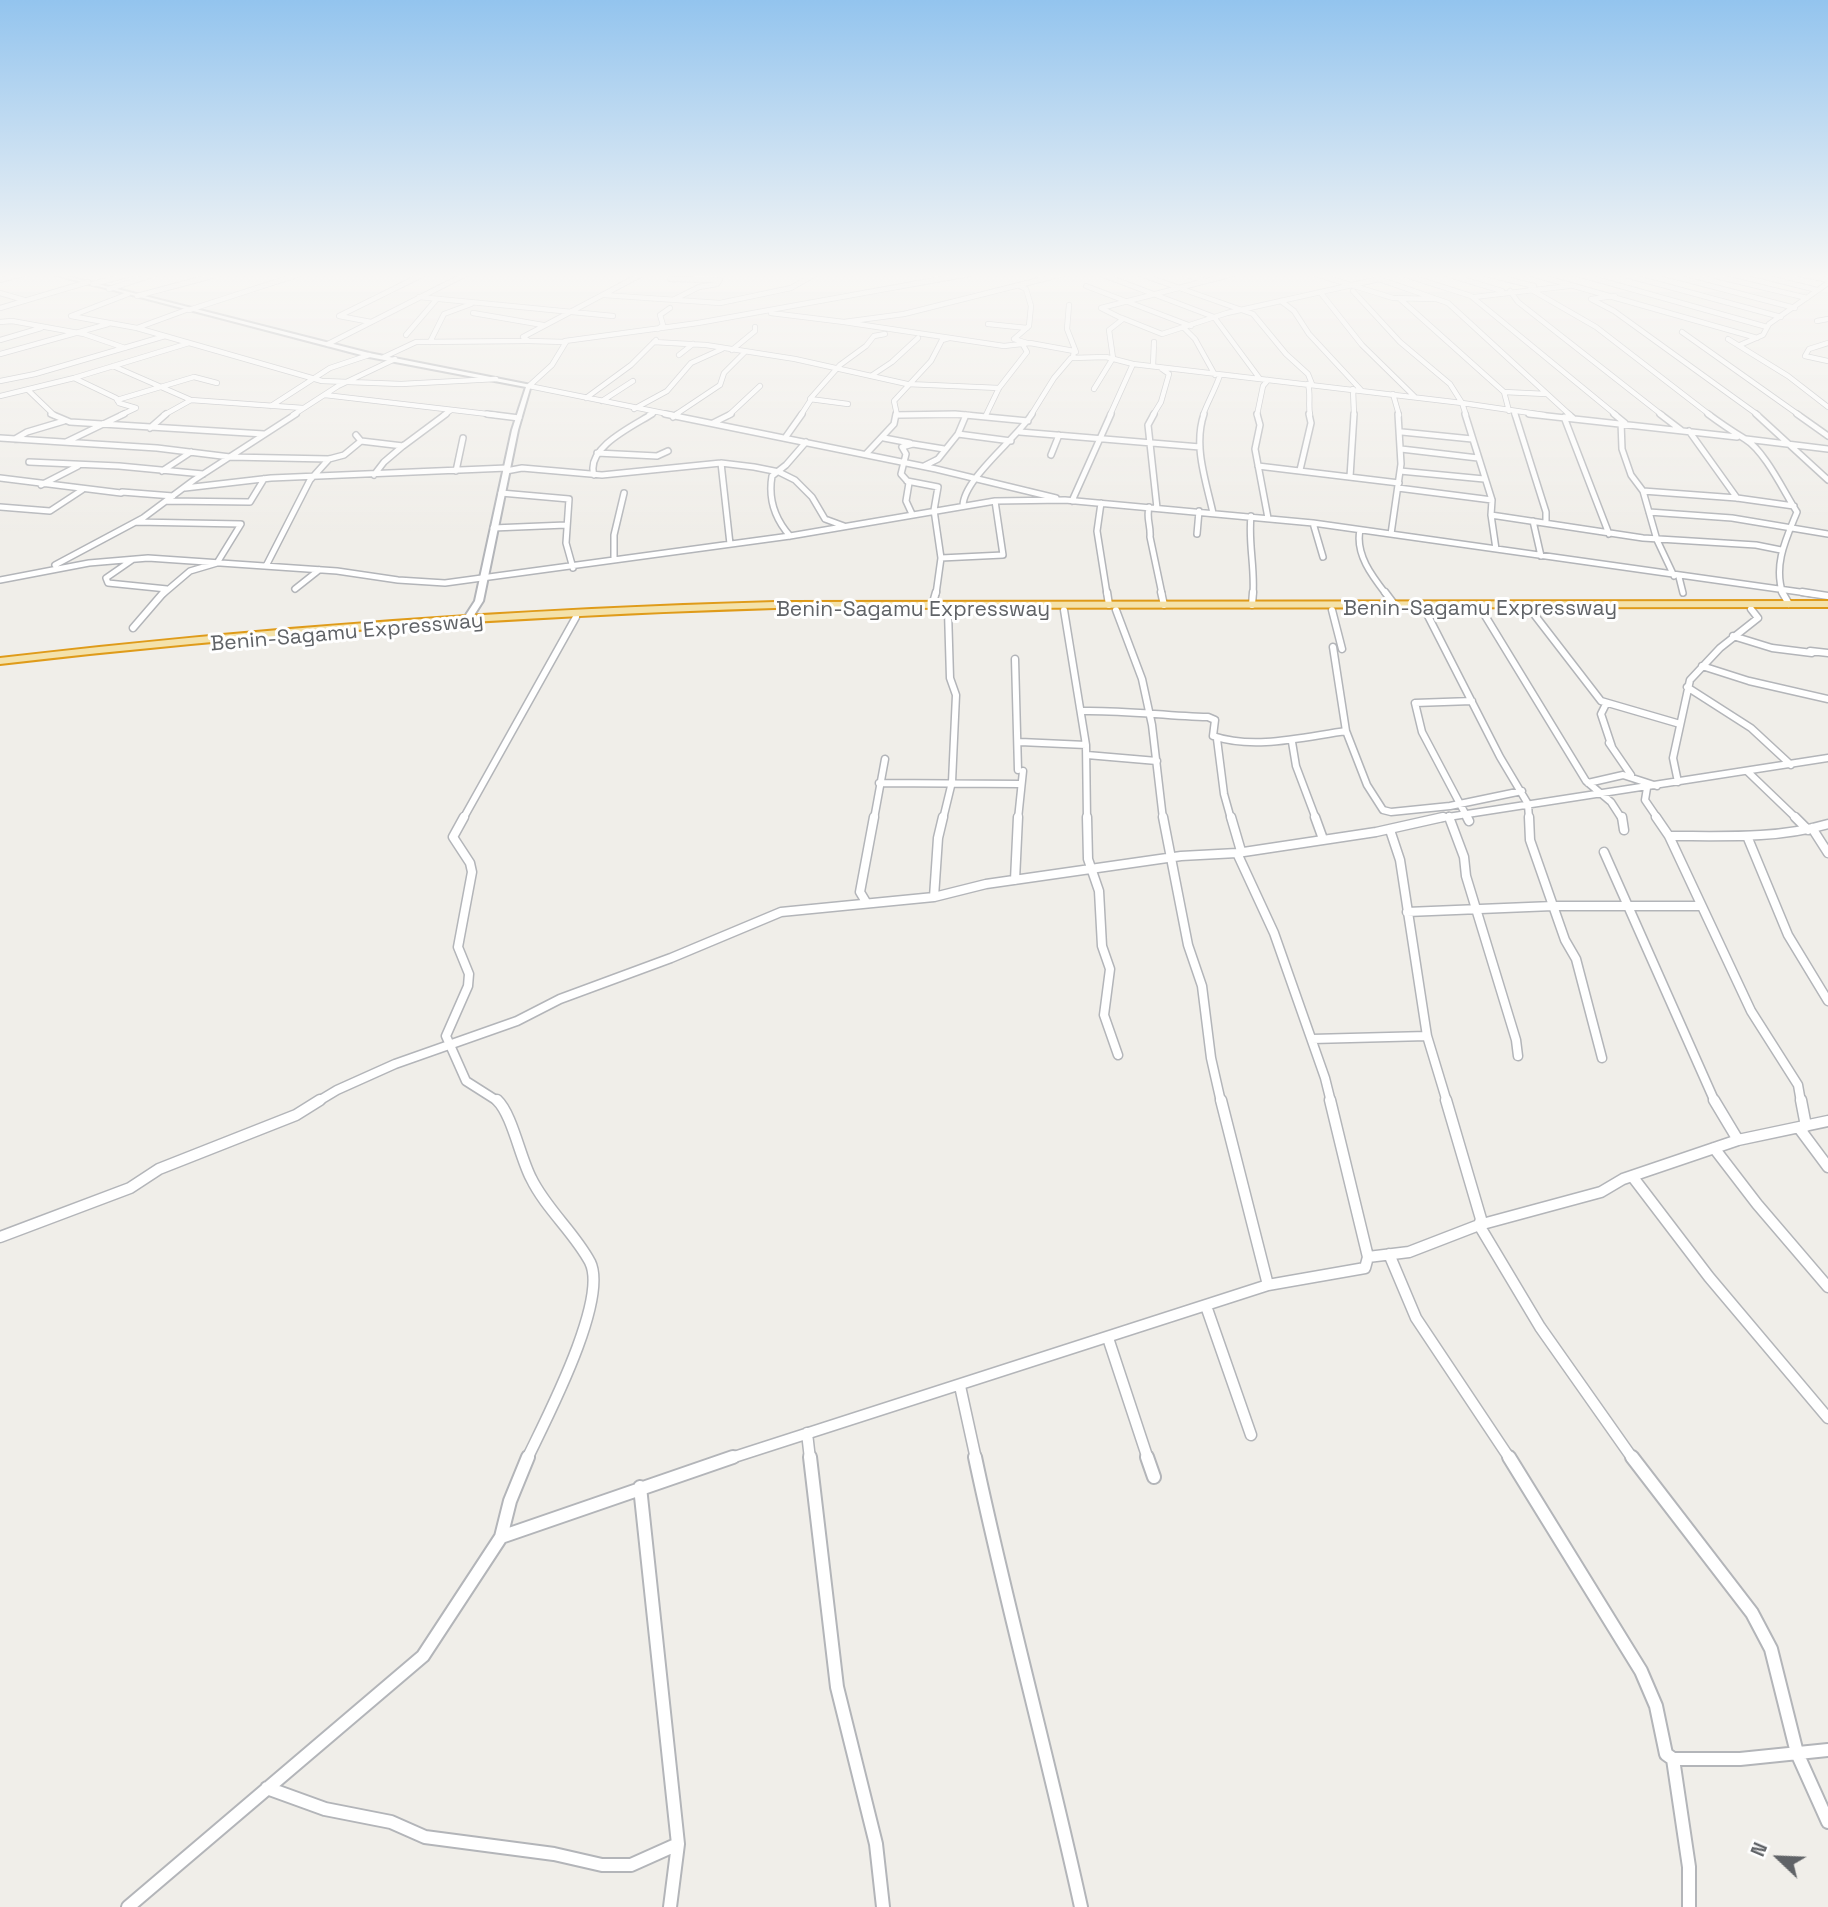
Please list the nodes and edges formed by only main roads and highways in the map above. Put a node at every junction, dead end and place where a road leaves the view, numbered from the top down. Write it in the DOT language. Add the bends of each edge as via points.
graph roads {
  1 [pos="1828,604"];
  2 [pos="1112,607"];
  3 [pos="1828,609"];
  4 [pos="481,619"];
  5 [pos="0,664"];
  1 -- 2 [label="highway"];
  2 -- 3 [label="highway, Benin-Sagamu Expressway"];
  2 -- 4 [label="highway, Benin-Sagamu Expressway"];
  2 -- 4 [label="highway" via="678,607"];
  4 -- 5 [label="highway, Benin-Sagamu Expressway"];
}
